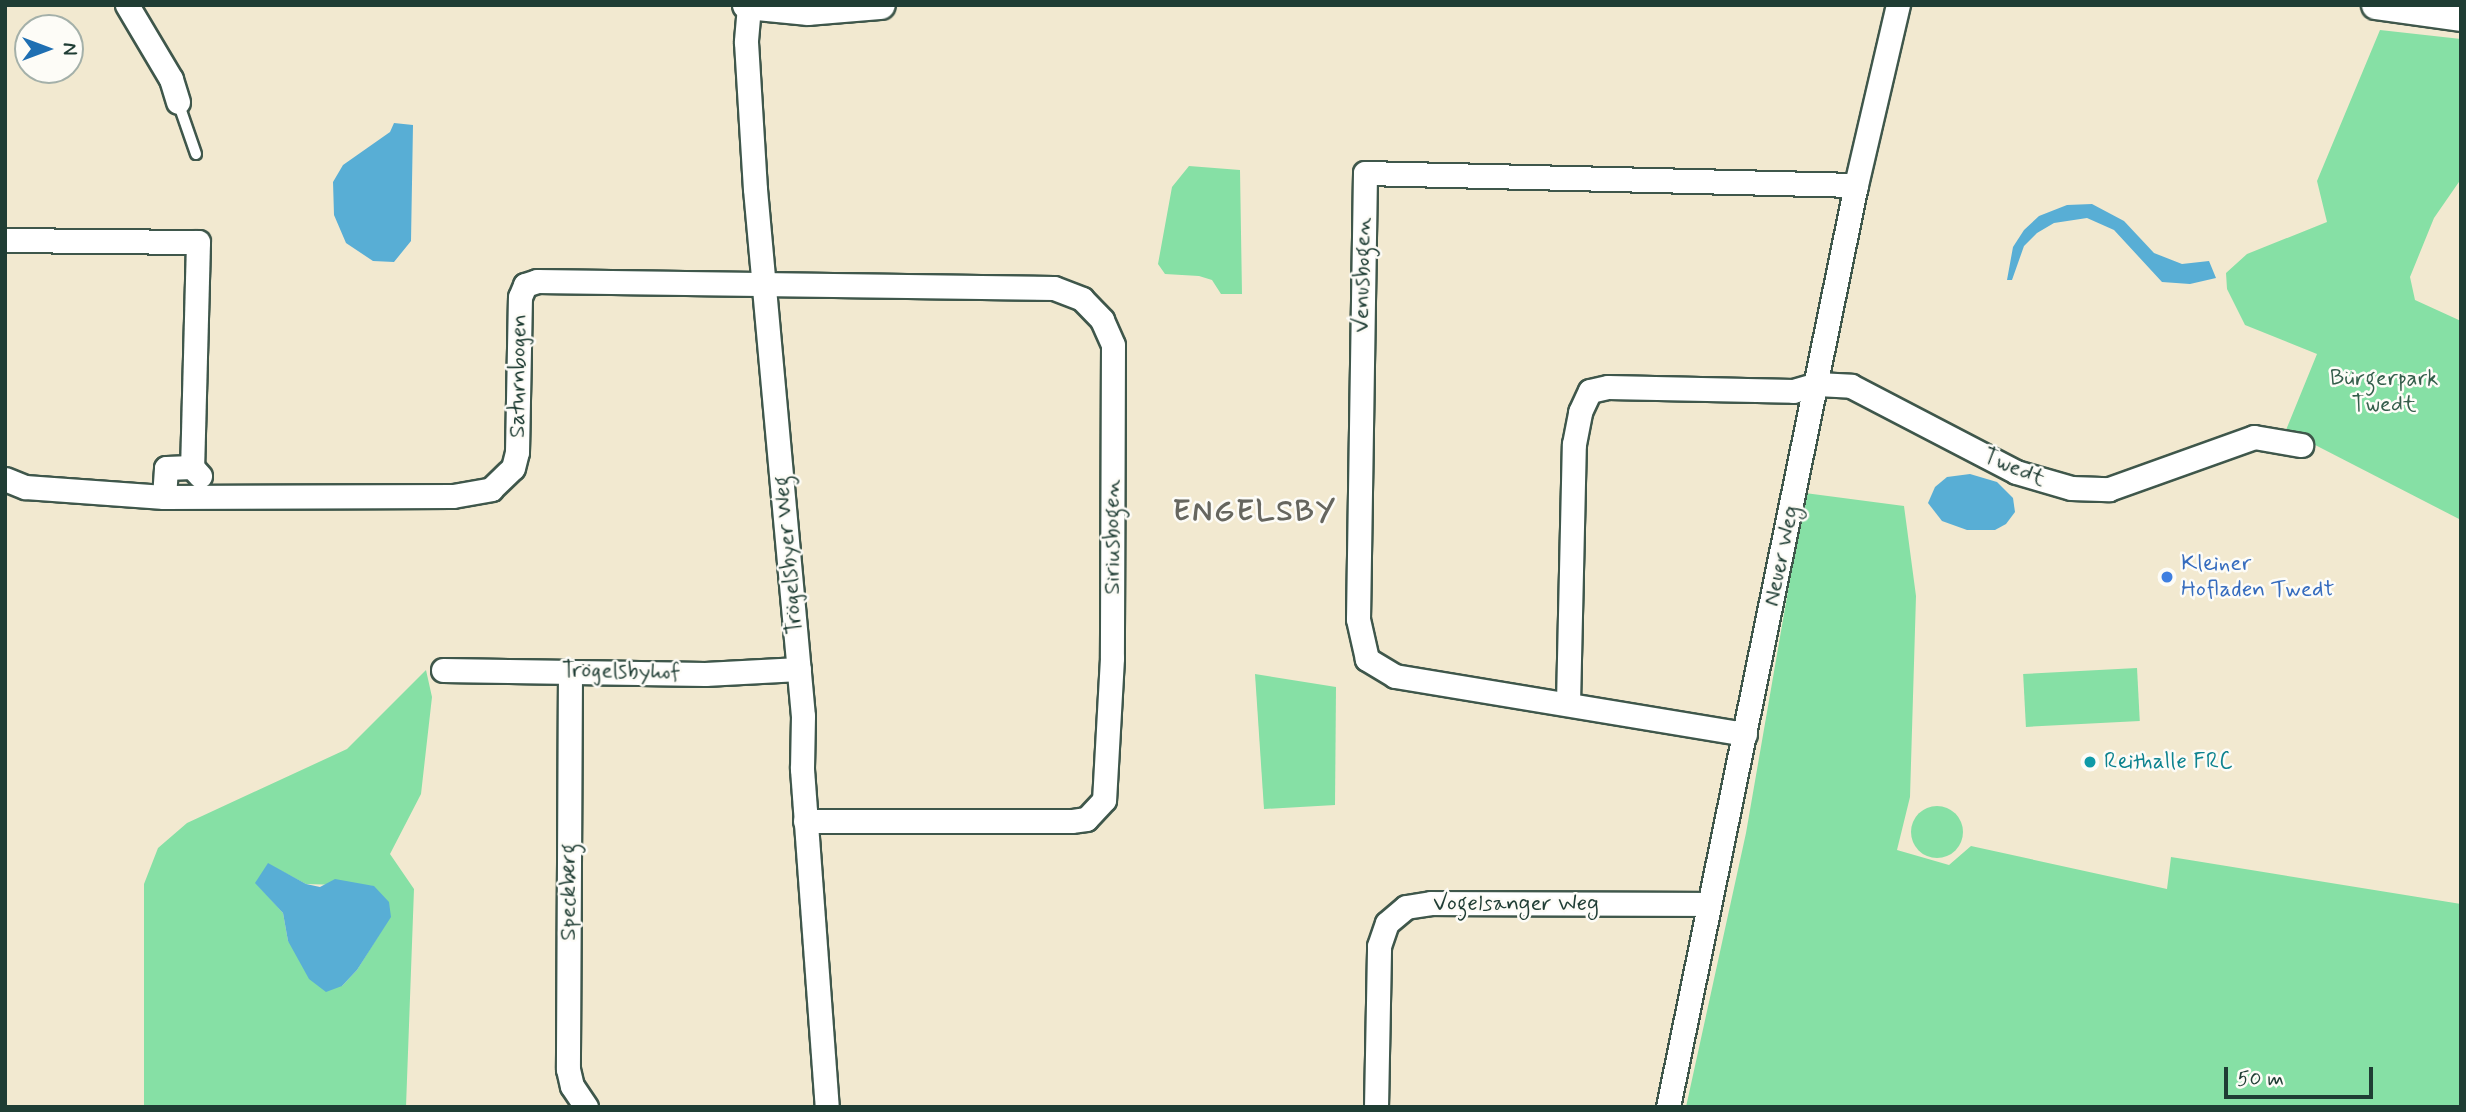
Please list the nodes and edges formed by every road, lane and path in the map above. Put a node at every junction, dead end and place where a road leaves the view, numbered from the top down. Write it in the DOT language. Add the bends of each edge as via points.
graph roads {
  1 [pos="127,5"];
  2 [pos="748,5"];
  3 [pos="881,5"];
  4 [pos="1898,5"];
  5 [pos="2376,5"];
  6 [pos="2461,16"];
  7 [pos="178,102"];
  8 [pos="196,154"];
  9 [pos="1856,185"];
  10 [pos="5,240"];
  11 [pos="762,287"];
  12 [pos="1817,384"];
  13 [pos="2301,445"];
  14 [pos="192,467"];
  15 [pos="5,479"];
  16 [pos="200,496"];
  17 [pos="164,497"];
  18 [pos="799,669"];
  19 [pos="443,670"];
  20 [pos="570,672"];
  21 [pos="1568,703"];
  22 [pos="1745,734"];
  23 [pos="806,821"];
  24 [pos="1709,904"];
  25 [pos="586,1107"];
  26 [pos="827,1107"];
  27 [pos="1376,1107"];
  28 [pos="1668,1107"];
  1 -- 7 [label="street" via="171,79"];
  2 -- 3 [label="street" via="810,11"];
  2 -- 11 [label="street, Trögelsbyer Weg" via="746,42"];
  4 -- 9 [label="street, Neuer Weg"];
  5 -- 6 [label="street"];
  7 -- 8 [label="lane"];
  9 -- 12 [label="street, Neuer Weg"];
  9 -- 21 [label="street, Venusbogen" via="1365,173 1358,619 1367,659 1395,676"];
  10 -- 14 [label="street" via="198,243"];
  11 -- 16 [label="street, Saturnbogen" via="537,281 525,285 520,297 517,452 513,468 491,489 453,496"];
  11 -- 18 [label="street, Trögelsbyer Weg"];
  11 -- 23 [label="street, Siriusbogen" via="1054,288 1082,299 1101,320 1113,345 1112,659 1104,800 1086,819 1071,821"];
  12 -- 13 [label="street, Twedt" via="1851,386 2016,472 2071,488 2109,489 2254,437"];
  12 -- 21 [label="street" via="1793,391 1608,387 1590,391 1580,412 1574,444"];
  12 -- 22 [label="street, Neuer Weg"];
  14 -- 16 [label="street" via="200,471"];
  14 -- 17 [label="street" via="166,468"];
  15 -- 17 [label="street, Saturnbogen" via="25,487"];
  16 -- 17 [label="street, Saturnbogen"];
  18 -- 20 [label="street, Trögelsbyhof" via="705,674"];
  18 -- 23 [label="street, Trögelsbyer Weg"];
  19 -- 20 [label="street, Trögelsbyhof"];
  20 -- 25 [label="street, Speckberg" via="568,1069 572,1086"];
  21 -- 22 [label="street, Venusbogen"];
  22 -- 24 [label="street, Neuer Weg"];
  23 -- 26 [label="street, Trögelsbyer Weg"];
  24 -- 27 [label="street, Vogelsanger Weg" via="1431,903 1406,908 1387,923 1379,946"];
  24 -- 28 [label="street, Neuer Weg"];
}
